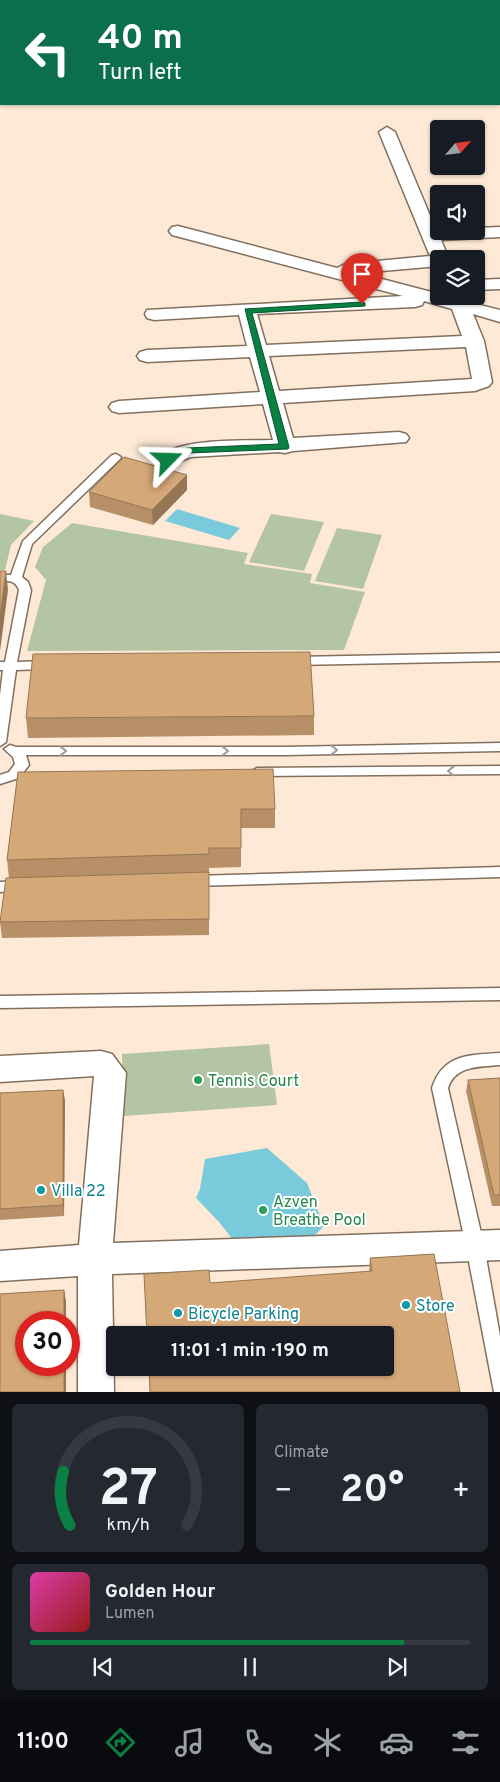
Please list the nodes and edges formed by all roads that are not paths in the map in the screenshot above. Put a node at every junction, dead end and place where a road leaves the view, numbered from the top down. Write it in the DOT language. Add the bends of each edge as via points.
graph roads {
  1 [pos="387,132"];
  2 [pos="178,231"];
  3 [pos="500,232"];
  4 [pos="485,233"];
  5 [pos="430,235"];
  6 [pos="430,261"];
  7 [pos="325,270"];
  8 [pos="500,284"];
  9 [pos="485,285"];
  10 [pos="430,296"];
  11 [pos="430,302"];
  12 [pos="453,305"];
  13 [pos="464,305"];
  14 [pos="248,311"];
  15 [pos="154,314"];
  16 [pos="500,316"];
  17 [pos="474,341"];
  18 [pos="257,352"];
  19 [pos="147,356"];
  20 [pos="271,397"];
  21 [pos="119,407"];
  22 [pos="399,438"];
  23 [pos="285,447"];
  24 [pos="116,458"];
  25 [pos="168,460"];
  26 [pos="0,578"];
  27 [pos="16,578"];
  28 [pos="500,657"];
  29 [pos="280,661"];
  30 [pos="60,665"];
  31 [pos="5,666"];
  32 [pos="0,742"];
  33 [pos="500,747"];
  34 [pos="0,748"];
  35 [pos="14,751"];
  36 [pos="285,751"];
  37 [pos="500,770"];
  38 [pos="283,771"];
  39 [pos="243,772"];
  40 [pos="14,775"];
  41 [pos="34,775"];
  42 [pos="0,780"];
  43 [pos="500,872"];
  44 [pos="176,882"];
  45 [pos="29,886"];
  46 [pos="0,887"];
  47 [pos="500,994"];
  48 [pos="0,1002"];
  49 [pos="500,1059"];
  50 [pos="0,1069"];
  51 [pos="487,1246"];
  52 [pos="95,1259"];
  53 [pos="0,1266"];
  54 [pos="500,1386"];
  55 [pos="96,1392"];
  1 -- 5 [label="street"];
  2 -- 7 [label="street"];
  3 -- 4 [label="street"];
  6 -- 7 [label="street"];
  7 -- 10 [label="street"];
  8 -- 9 [label="street"];
  11 -- 14 [label="street"];
  12 -- 17 [label="street"];
  13 -- 16 [label="street"];
  14 -- 15 [label="street"];
  14 -- 18 [label="street"];
  17 -- 18 [label="street"];
  17 -- 20 [label="street" via="482,382 475,385"];
  18 -- 19 [label="street"];
  18 -- 20 [label="street"];
  20 -- 21 [label="street"];
  20 -- 23 [label="street"];
  22 -- 23 [label="street"];
  23 -- 25 [label="street" via="187,450"];
  24 -- 27 [label="lane" via="26,543"];
  26 -- 27 [label="lane"];
  27 -- 31 [label="lane" via="25,590"];
  28 -- 29 [label="lane"];
  30 -- 31 [label="lane"];
  31 -- 32 [label="lane"];
  36 -- 33 [label="lane, one-way"];
  34 -- 35 [label="lane"];
  35 -- 36 [label="lane, one-way"];
  35 -- 40 [label="lane" via="22,760"];
  36 -- 38 [label="lane"];
  37 -- 38 [label="lane, one-way"];
  38 -- 39 [label="lane"];
  40 -- 41 [label="lane"];
  40 -- 42 [label="lane"];
  43 -- 44 [label="lane"];
  45 -- 46 [label="lane"];
  47 -- 48 [label="lane"];
  49 -- 51 [label="lane" via="464,1061 450,1070 440,1088"];
  50 -- 52 [label="street" via="101,1063 110,1073"];
  51 -- 52 [label="street"];
  51 -- 54 [label="lane"];
  52 -- 53 [label="street"];
  52 -- 55 [label="street"];
}
